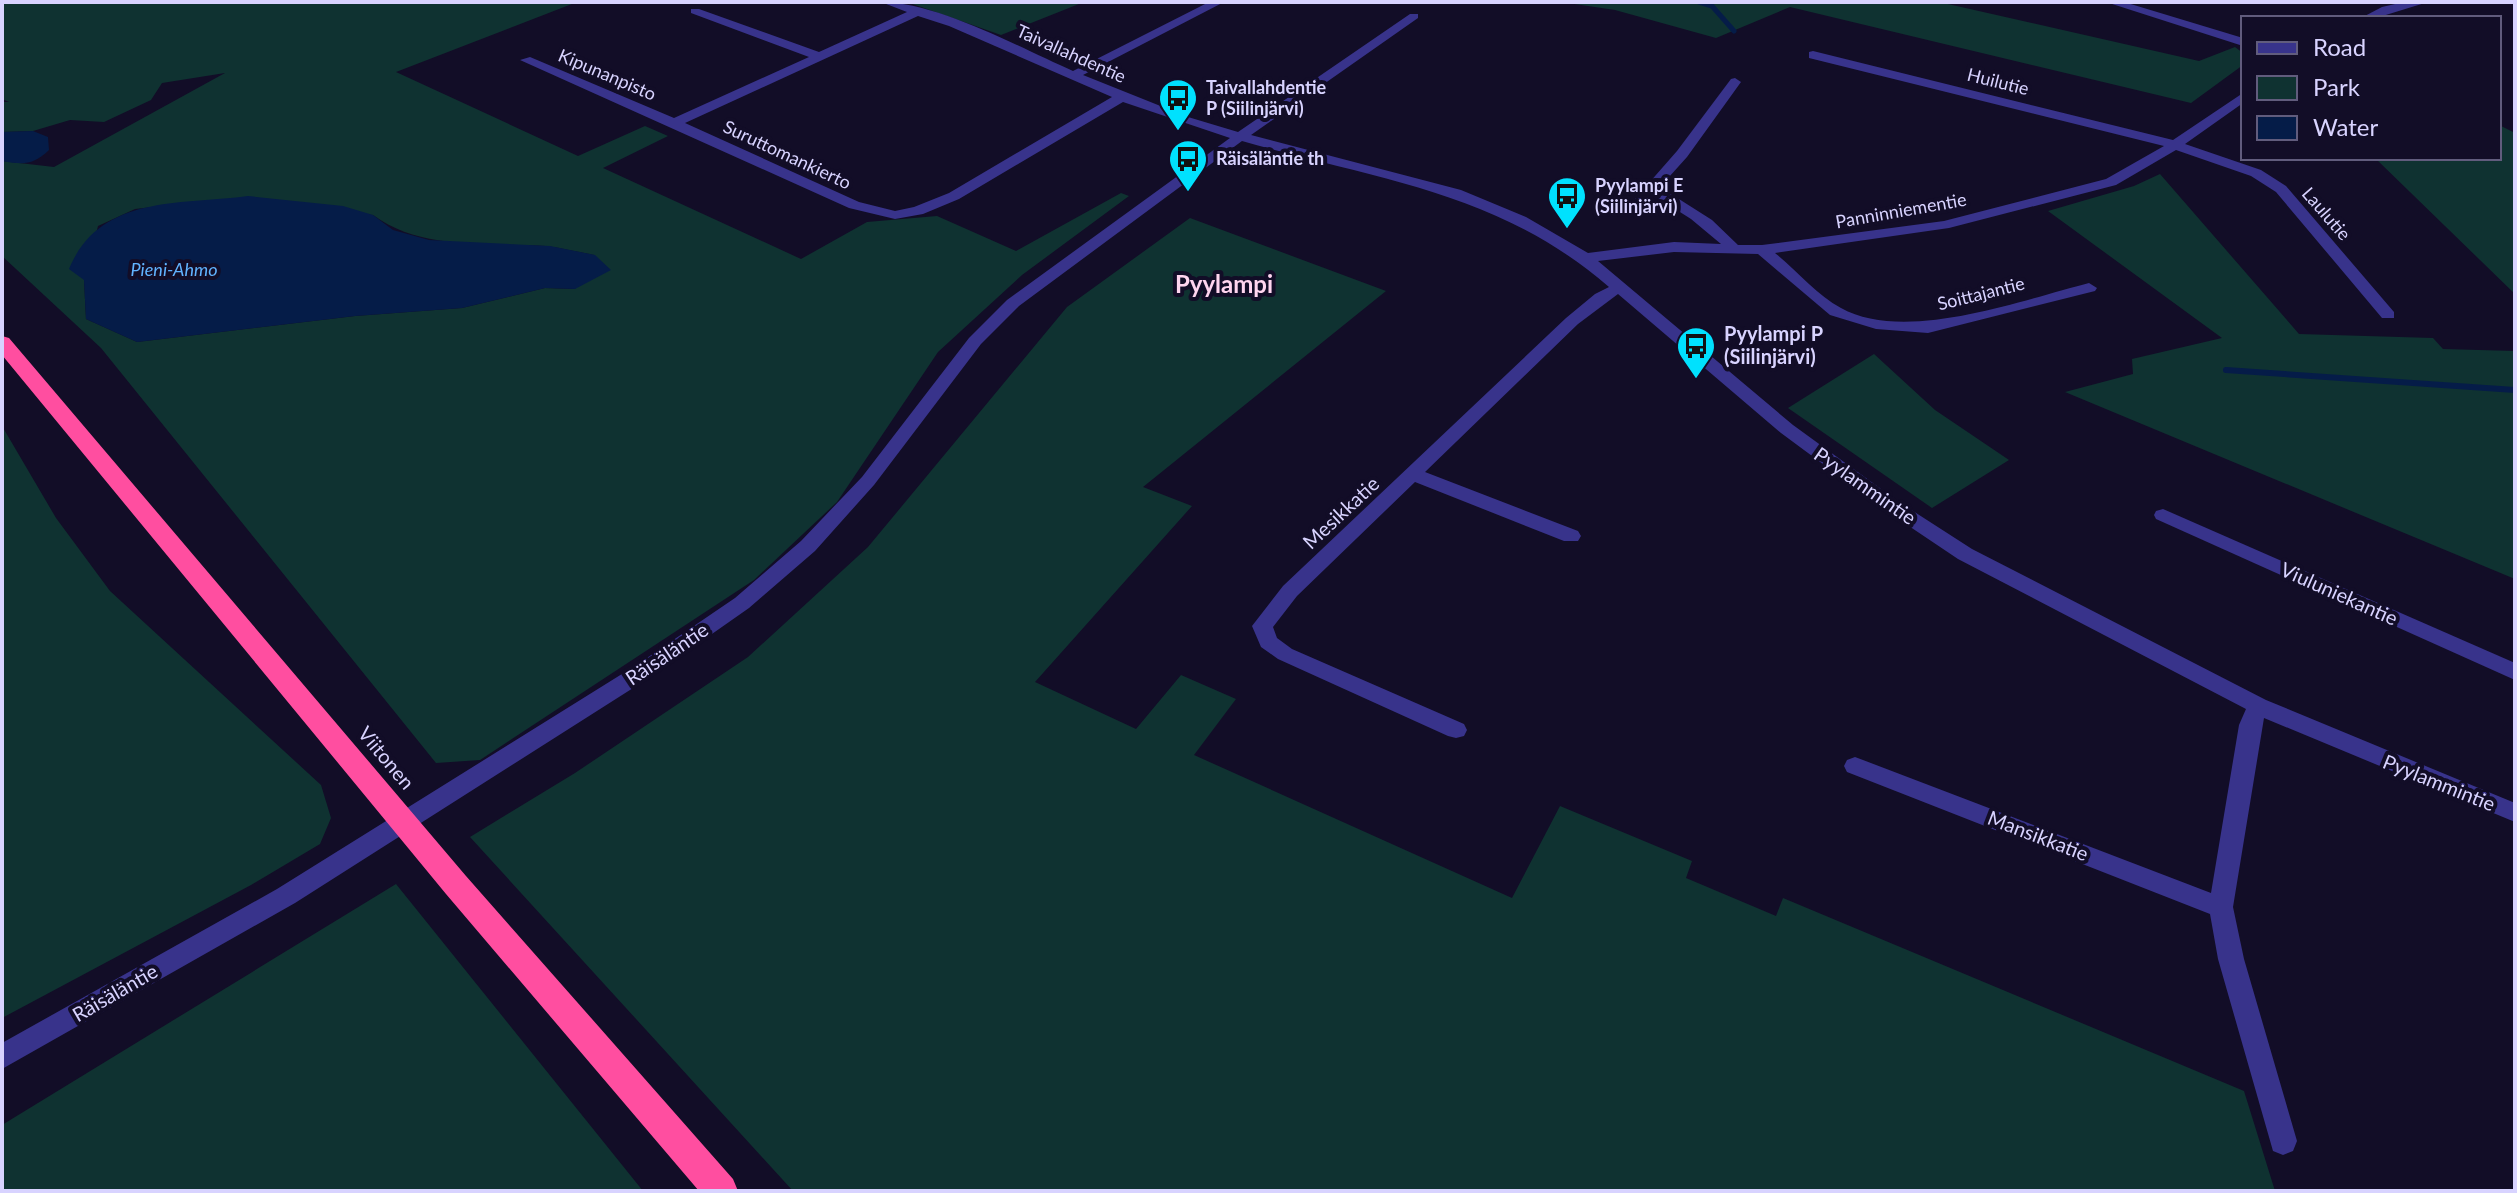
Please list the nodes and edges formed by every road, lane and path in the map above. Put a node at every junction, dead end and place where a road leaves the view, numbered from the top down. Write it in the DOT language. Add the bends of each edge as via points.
graph roads {
  1 [pos="887,2"];
  2 [pos="1218,2"];
  3 [pos="2112,2"];
  4 [pos="2420,2"];
  5 [pos="695,11"];
  6 [pos="916,12"];
  7 [pos="1414,16"];
  8 [pos="2371,16"];
  9 [pos="2241,41"];
  10 [pos="1813,55"];
  11 [pos="819,56"];
  12 [pos="526,60"];
  13 [pos="1074,75"];
  14 [pos="1735,82"];
  15 [pos="1122,97"];
  16 [pos="2241,98"];
  17 [pos="674,123"];
  18 [pos="1241,136"];
  19 [pos="2175,145"];
  20 [pos="1653,189"];
  21 [pos="1634,208"];
  22 [pos="1734,249"];
  23 [pos="1762,250"];
  24 [pos="1585,258"];
  25 [pos="1621,287"];
  26 [pos="2089,288"];
  27 [pos="2388,315"];
  28 [pos="8,350"];
  29 [pos="1415,475"];
  30 [pos="2163,515"];
  31 [pos="1571,536"];
  32 [pos="2515,672"];
  33 [pos="2258,706"];
  34 [pos="1456,730"];
  35 [pos="1855,766"];
  36 [pos="2515,813"];
  37 [pos="2221,907"];
  38 [pos="2,1057"];
  39 [pos="2283,1141"];
  40 [pos="721,1191"];
  1 -- 6 [label="street, Taivallahdentie"];
  2 -- 13 [label="street"];
  3 -- 9 [label="street"];
  4 -- 8 [label="street"];
  5 -- 11 [label="street"];
  6 -- 11 [label="street, Suruttomankierto"];
  6 -- 13 [label="street, Taivallahdentie"];
  7 -- 18 [label="street, Räisäläntie"];
  10 -- 19 [label="street, Huilutie"];
  11 -- 17 [label="street, Suruttomankierto"];
  12 -- 17 [label="street, Kipunanpisto"];
  13 -- 15 [label="street, Taivallahdentie"];
  14 -- 20 [label="street"];
  15 -- 17 [label="street, Suruttomankierto" via="954,196 895,215 854,205"];
  15 -- 18 [label="street, Taivallahdentie"];
  16 -- 19 [label="street, Panninniementie"];
  18 -- 24 [label="street, Pyylammintie" via="1456,193 1521,220"];
  18 -- 38 [label="street, Räisäläntie" via="1013,303 975,341 868,481 808,546 742,603 286,896"];
  19 -- 23 [label="street, Panninniementie" via="2111,182 1944,225"];
  19 -- 27 [label="street, Laulutie" via="2275,184"];
  20 -- 21 [label="street"];
  20 -- 22 [label="street" via="1697,214"];
  22 -- 23 [label="street, Panninniementie"];
  22 -- 24 [label="street, Panninniementie" via="1674,247"];
  23 -- 26 [label="street, Soittajantie" via="1836,312 1876,324 1928,328"];
  24 -- 25 [label="street, Pyylammintie"];
  25 -- 29 [label="street, Mesikkatie" via="1572,321"];
  25 -- 33 [label="street, Pyylammintie" via="1787,429 1917,522 2010,580"];
  28 -- 40 [label="highway, Viitonen" via="456,885"];
  29 -- 31 [label="street"];
  29 -- 34 [label="street, Mesikkatie" via="1290,591 1262,626 1268,642 1285,654"];
  30 -- 32 [label="street, Viuluniekantie"];
  33 -- 36 [label="street, Pyylammintie"];
  33 -- 37 [label="street" via="2250,725"];
  35 -- 37 [label="street, Mansikkatie"];
  37 -- 39 [label="street"];
}
